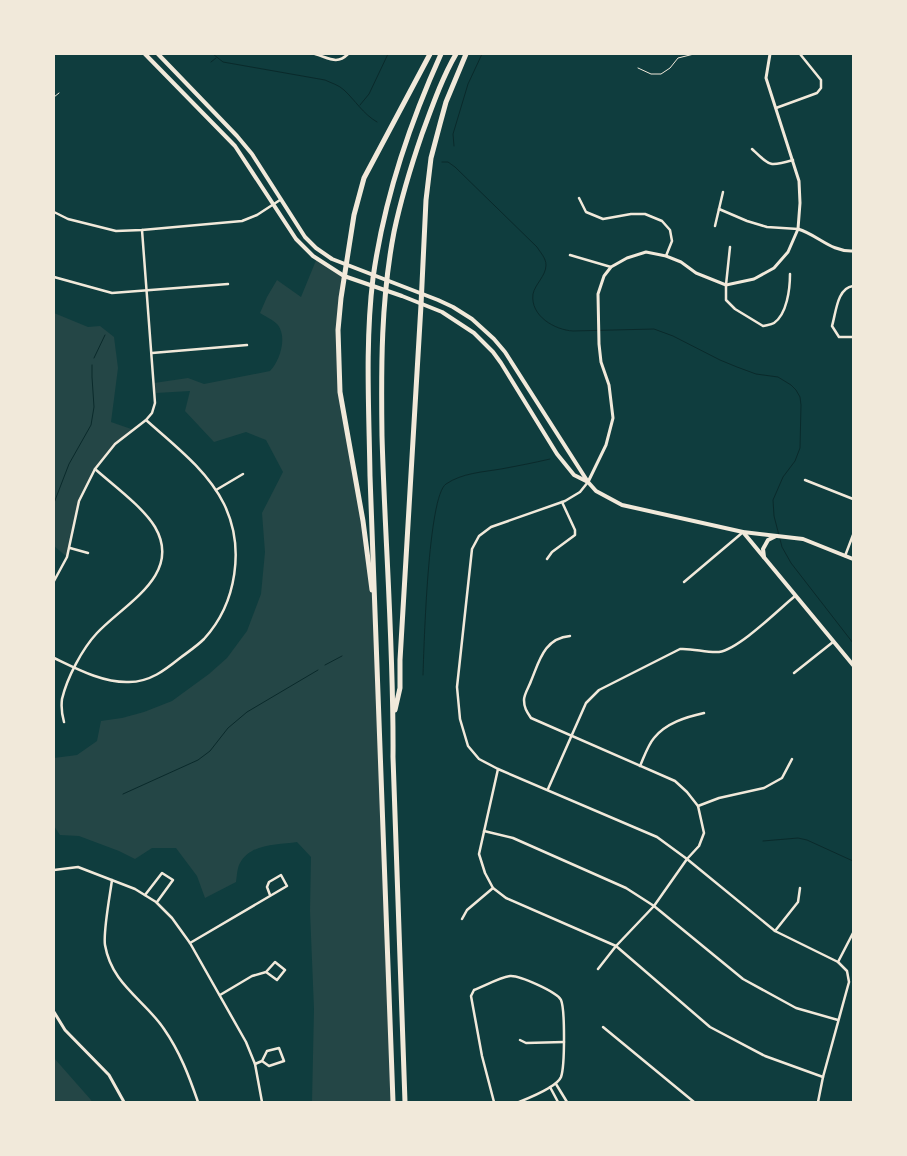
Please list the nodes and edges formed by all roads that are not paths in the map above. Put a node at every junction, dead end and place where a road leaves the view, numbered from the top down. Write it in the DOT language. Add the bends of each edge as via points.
graph roads {
  1 [pos="145,54"];
  2 [pos="158,54"];
  3 [pos="315,54"];
  4 [pos="348,54"];
  5 [pos="430,54"];
  6 [pos="441,54"];
  7 [pos="456,54"];
  8 [pos="466,54"];
  9 [pos="694,54"];
  10 [pos="770,54"];
  11 [pos="800,54"];
  12 [pos="638,68"];
  13 [pos="59,93"];
  14 [pos="54,97"];
  15 [pos="776,108"];
  16 [pos="752,149"];
  17 [pos="793,160"];
  18 [pos="723,192"];
  19 [pos="579,198"];
  20 [pos="280,200"];
  21 [pos="274,205"];
  22 [pos="719,209"];
  23 [pos="54,212"];
  24 [pos="715,226"];
  25 [pos="798,229"];
  26 [pos="142,230"];
  27 [pos="730,247"];
  28 [pos="853,251"];
  29 [pos="570,255"];
  30 [pos="666,256"];
  31 [pos="345,265"];
  32 [pos="611,267"];
  33 [pos="790,274"];
  34 [pos="344,276"];
  35 [pos="54,277"];
  36 [pos="228,284"];
  37 [pos="726,286"];
  38 [pos="853,286"];
  39 [pos="146,290"];
  40 [pos="422,294"];
  41 [pos="422,305"];
  42 [pos="853,337"];
  43 [pos="247,345"];
  44 [pos="152,353"];
  45 [pos="146,420"];
  46 [pos="95,469"];
  47 [pos="243,474"];
  48 [pos="805,480"];
  49 [pos="588,482"];
  50 [pos="216,490"];
  51 [pos="853,499"];
  52 [pos="562,502"];
  53 [pos="743,532"];
  54 [pos="853,535"];
  55 [pos="776,536"];
  56 [pos="70,548"];
  57 [pos="88,553"];
  58 [pos="845,556"];
  59 [pos="764,558"];
  60 [pos="853,559"];
  61 [pos="547,560"];
  62 [pos="54,580"];
  63 [pos="684,582"];
  64 [pos="795,596"];
  65 [pos="376,625"];
  66 [pos="570,636"];
  67 [pos="833,642"];
  68 [pos="54,658"];
  69 [pos="853,665"];
  70 [pos="75,668"];
  71 [pos="794,673"];
  72 [pos="704,714"];
  73 [pos="394,716"];
  74 [pos="64,722"];
  75 [pos="571,736"];
  76 [pos="792,759"];
  77 [pos="640,766"];
  78 [pos="498,769"];
  79 [pos="548,789"];
  80 [pos="698,806"];
  81 [pos="484,831"];
  82 [pos="687,859"];
  83 [pos="54,870"];
  84 [pos="112,880"];
  85 [pos="493,888"];
  86 [pos="800,888"];
  87 [pos="145,895"];
  88 [pos="270,895"];
  89 [pos="156,902"];
  90 [pos="654,906"];
  91 [pos="462,919"];
  92 [pos="776,931"];
  93 [pos="853,933"];
  94 [pos="190,943"];
  95 [pos="616,946"];
  96 [pos="838,962"];
  97 [pos="598,969"];
  98 [pos="266,972"];
  99 [pos="220,995"];
  100 [pos="54,1012"];
  101 [pos="838,1020"];
  102 [pos="603,1027"];
  103 [pos="520,1040"];
  104 [pos="564,1042"];
  105 [pos="262,1061"];
  106 [pos="255,1064"];
  107 [pos="823,1077"];
  108 [pos="556,1084"];
  109 [pos="550,1087"];
  110 [pos="124,1102"];
  111 [pos="198,1102"];
  112 [pos="262,1102"];
  113 [pos="393,1102"];
  114 [pos="405,1102"];
  115 [pos="494,1102"];
  116 [pos="519,1102"];
  117 [pos="558,1102"];
  118 [pos="567,1102"];
  119 [pos="694,1102"];
  120 [pos="818,1102"];
  1 -- 21 [label="main road" via="235,146"];
  2 -- 20 [label="main road" via="237,136"];
  3 -- 4 [label="street" via="342,60"];
  5 -- 31 [label="highway" via="364,178"];
  6 -- 65 [label="highway" via="401,152 390,191 376,258 370,310"];
  7 -- 73 [label="highway" via="430,112 403,196 389,262 384,311 383,473"];
  8 -- 40 [label="highway" via="446,102 431,158"];
  9 -- 12 [label="lane" via="678,58 661,74 651,74"];
  10 -- 15 [label="street" via="766,78"];
  11 -- 15 [label="street" via="821,80 821,88 817,93"];
  13 -- 14 [label="lane"];
  15 -- 17 [label="street"];
  16 -- 17 [label="street" via="774,166"];
  17 -- 25 [label="street" via="799,181"];
  18 -- 22 [label="street"];
  19 -- 30 [label="street" via="586,212 603,218 645,214 662,221 670,230 672,241"];
  20 -- 21 [label="street"];
  20 -- 31 [label="main road" via="311,243"];
  21 -- 26 [label="street" via="242,221"];
  21 -- 34 [label="main road" via="303,247"];
  22 -- 24 [label="street"];
  22 -- 25 [label="street" via="767,227"];
  23 -- 26 [label="street" via="108,230"];
  25 -- 28 [label="street" via="831,248"];
  25 -- 37 [label="street" via="788,252 774,268 754,279"];
  26 -- 39 [label="street"];
  27 -- 37 [label="street"];
  29 -- 32 [label="street"];
  30 -- 32 [label="street" via="646,252"];
  30 -- 37 [label="street"];
  31 -- 34 [label="highway"];
  31 -- 40 [label="main road"];
  32 -- 49 [label="street" via="598,294 598,322 612,418 610,435"];
  33 -- 37 [label="street" via="782,316 773,324 763,326 726,300"];
  34 -- 41 [label="main road"];
  34 -- 65 [label="highway" via="338,330 340,392 363,521"];
  35 -- 39 [label="street" via="107,292"];
  36 -- 39 [label="street"];
  38 -- 42 [label="street" via="849,286 839,299 832,326 839,337"];
  39 -- 44 [label="street"];
  40 -- 41 [label="highway"];
  40 -- 49 [label="main road" via="472,319 494,339"];
  41 -- 49 [label="main road" via="458,322 493,352 557,454 574,475"];
  41 -- 73 [label="highway" via="400,688"];
  43 -- 44 [label="street"];
  44 -- 45 [label="street" via="156,398"];
  45 -- 46 [label="street" via="115,444"];
  45 -- 50 [label="street" via="206,476"];
  46 -- 56 [label="street" via="79,501"];
  46 -- 70 [label="street" via="155,526 162,557 149,586 98,632"];
  47 -- 50 [label="street"];
  48 -- 51 [label="street"];
  49 -- 52 [label="street" via="573,497"];
  49 -- 53 [label="main road" via="596,491 622,505"];
  50 -- 70 [label="street" via="231,522 236,558 227,601 212,629 165,670 141,681 116,682"];
  52 -- 61 [label="street" via="575,534"];
  52 -- 78 [label="street" via="490,527 472,550 457,687 460,719 468,746 479,759"];
  53 -- 55 [label="main road"];
  53 -- 59 [label="main road"];
  53 -- 63 [label="street"];
  54 -- 58 [label="street"];
  55 -- 58 [label="main road" via="803,539"];
  55 -- 59 [label="main road" via="768,540 763,549"];
  56 -- 57 [label="street"];
  56 -- 62 [label="street"];
  58 -- 60 [label="main road"];
  59 -- 64 [label="main road"];
  64 -- 67 [label="main road"];
  64 -- 75 [label="street" via="732,648 718,652 680,649 599,690 586,703"];
  65 -- 113 [label="highway"];
  66 -- 75 [label="street" via="553,642 542,652 524,699 531,718"];
  67 -- 69 [label="main road"];
  67 -- 71 [label="street"];
  68 -- 70 [label="street"];
  70 -- 74 [label="street" via="62,700"];
  72 -- 77 [label="street" via="687,717 662,730 653,739"];
  73 -- 114 [label="highway"];
  75 -- 77 [label="street"];
  75 -- 79 [label="street"];
  76 -- 80 [label="street" via="782,778 764,788"];
  77 -- 80 [label="street" via="675,782"];
  78 -- 79 [label="street"];
  78 -- 81 [label="street"];
  79 -- 82 [label="street" via="657,837"];
  80 -- 82 [label="street" via="704,832 699,846"];
  81 -- 85 [label="street" via="479,854"];
  81 -- 90 [label="street" via="513,838 618,884"];
  82 -- 90 [label="street"];
  82 -- 92 [label="street"];
  83 -- 84 [label="street" via="78,867"];
  84 -- 87 [label="street"];
  84 -- 111 [label="street" via="105,943 110,963 119,980 164,1028 184,1062"];
  85 -- 91 [label="street" via="467,910"];
  85 -- 95 [label="street" via="506,898"];
  86 -- 92 [label="street" via="798,902"];
  87 -- 89 [label="street"];
  87 -- 89 [label="street" via="162,873 173,880"];
  88 -- 88 [label="street" via="288,886 281,875 268,882"];
  88 -- 94 [label="street"];
  89 -- 94 [label="street"];
  90 -- 95 [label="street"];
  90 -- 101 [label="street" via="743,979 796,1008"];
  92 -- 96 [label="street"];
  93 -- 96 [label="street"];
  94 -- 99 [label="street"];
  95 -- 97 [label="street"];
  95 -- 107 [label="street" via="710,1027 765,1056"];
  96 -- 101 [label="street" via="847,971 849,982"];
  98 -- 98 [label="street" via="277,980 285,970 275,962"];
  98 -- 99 [label="street" via="252,976"];
  99 -- 106 [label="street"];
  100 -- 110 [label="street" via="65,1030 109,1076"];
  101 -- 107 [label="street"];
  102 -- 119 [label="street"];
  103 -- 104 [label="street" via="526,1044"];
  104 -- 108 [label="street" via="561,1077"];
  104 -- 115 [label="street" via="562,1001 557,995 521,977 510,976 474,990 471,996 480,1047"];
  105 -- 105 [label="street" via="269,1066 284,1061 279,1048 267,1051"];
  105 -- 106 [label="street"];
  106 -- 112 [label="street"];
  107 -- 120 [label="street"];
  108 -- 109 [label="street"];
  108 -- 118 [label="street"];
  109 -- 116 [label="street"];
  109 -- 117 [label="street"];
}
